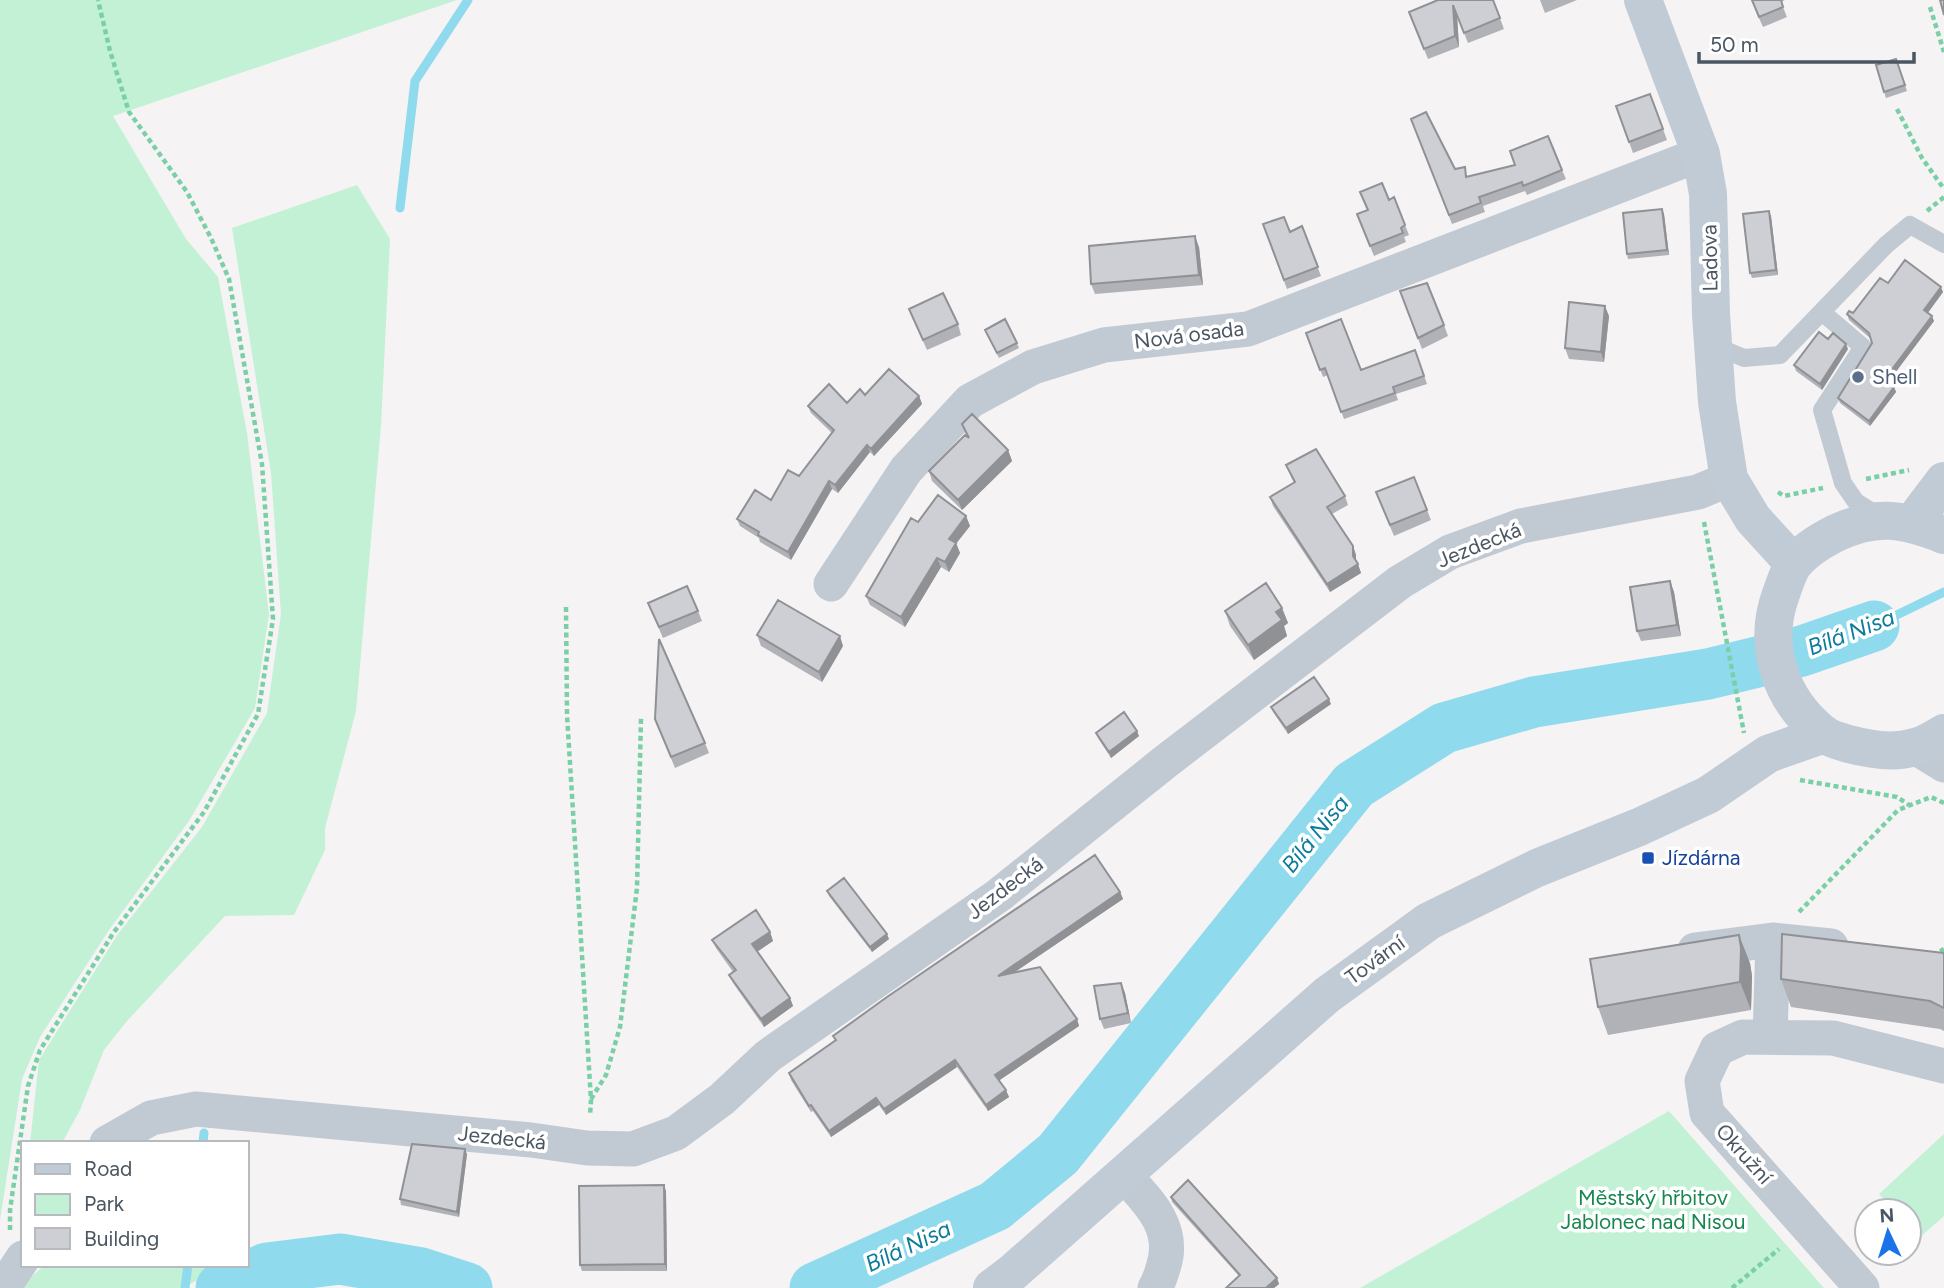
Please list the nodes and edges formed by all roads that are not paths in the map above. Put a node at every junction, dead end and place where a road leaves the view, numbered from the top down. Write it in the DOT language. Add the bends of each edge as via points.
graph roads {
  1 [pos="1643,0"];
  2 [pos="1701,154"];
  3 [pos="1944,244"];
  4 [pos="1823,313"];
  5 [pos="1713,345"];
  6 [pos="1931,475"];
  7 [pos="1714,486"];
  8 [pos="1753,519"];
  9 [pos="1914,526"];
  10 [pos="1825,539"];
  11 [pos="1794,564"];
  12 [pos="831,584"];
  13 [pos="1788,692"];
  14 [pos="1824,734"];
  15 [pos="1756,744"];
  16 [pos="1935,748"];
  17 [pos="1773,940"];
  18 [pos="1865,950"];
  19 [pos="1667,954"];
  20 [pos="1770,1037"];
  21 [pos="1944,1066"];
  22 [pos="111,1141"];
  23 [pos="1123,1174"];
  24 [pos="20,1246"];
  25 [pos="3,1288"];
  26 [pos="992,1288"];
  27 [pos="1155,1288"];
  28 [pos="1863,1288"];
  1 -- 2 [label="street, Ladova"];
  2 -- 5 [label="street, Ladova" via="1708,194"];
  2 -- 12 [label="street, Nová osada" via="1248,329 1104,345 1033,367 970,401 906,470"];
  3 -- 4 [label="lane" via="1910,225"];
  4 -- 5 [label="lane" via="1780,355 1744,358"];
  4 -- 9 [label="lane" via="1863,347 1822,410 1843,483 1856,502"];
  5 -- 7 [label="street, Ladova" via="1721,436"];
  6 -- 9 [label="street"];
  7 -- 8 [label="street, Ladova"];
  7 -- 22 [label="street, Jezdecká" via="1521,526 1450,552 1400,582 999,895 768,1056 676,1133 633,1149 587,1149 196,1109 151,1118"];
  8 -- 10 [label="street"];
  8 -- 11 [label="street, Ladova"];
  9 -- 10 [label="street" via="1853,525"];
  10 -- 11 [label="street"];
  11 -- 13 [label="street" via="1776,608 1772,635 1775,659"];
  13 -- 14 [label="street"];
  13 -- 15 [label="street"];
  14 -- 15 [label="street, Tovární"];
  14 -- 16 [label="street" via="1888,751"];
  15 -- 23 [label="street, Tovární" via="1708,795 1537,868 1429,921 1327,995"];
  17 -- 18 [label="street"];
  17 -- 19 [label="street"];
  17 -- 20 [label="street"];
  20 -- 21 [label="street, Okružní" via="1833,1038"];
  20 -- 28 [label="street, Okružní" via="1743,1037 1717,1049 1702,1081 1707,1113"];
  23 -- 26 [label="street, Tovární"];
  23 -- 27 [label="street" via="1150,1203 1168,1236 1167,1256"];
  24 -- 25 [label="street"];
}
